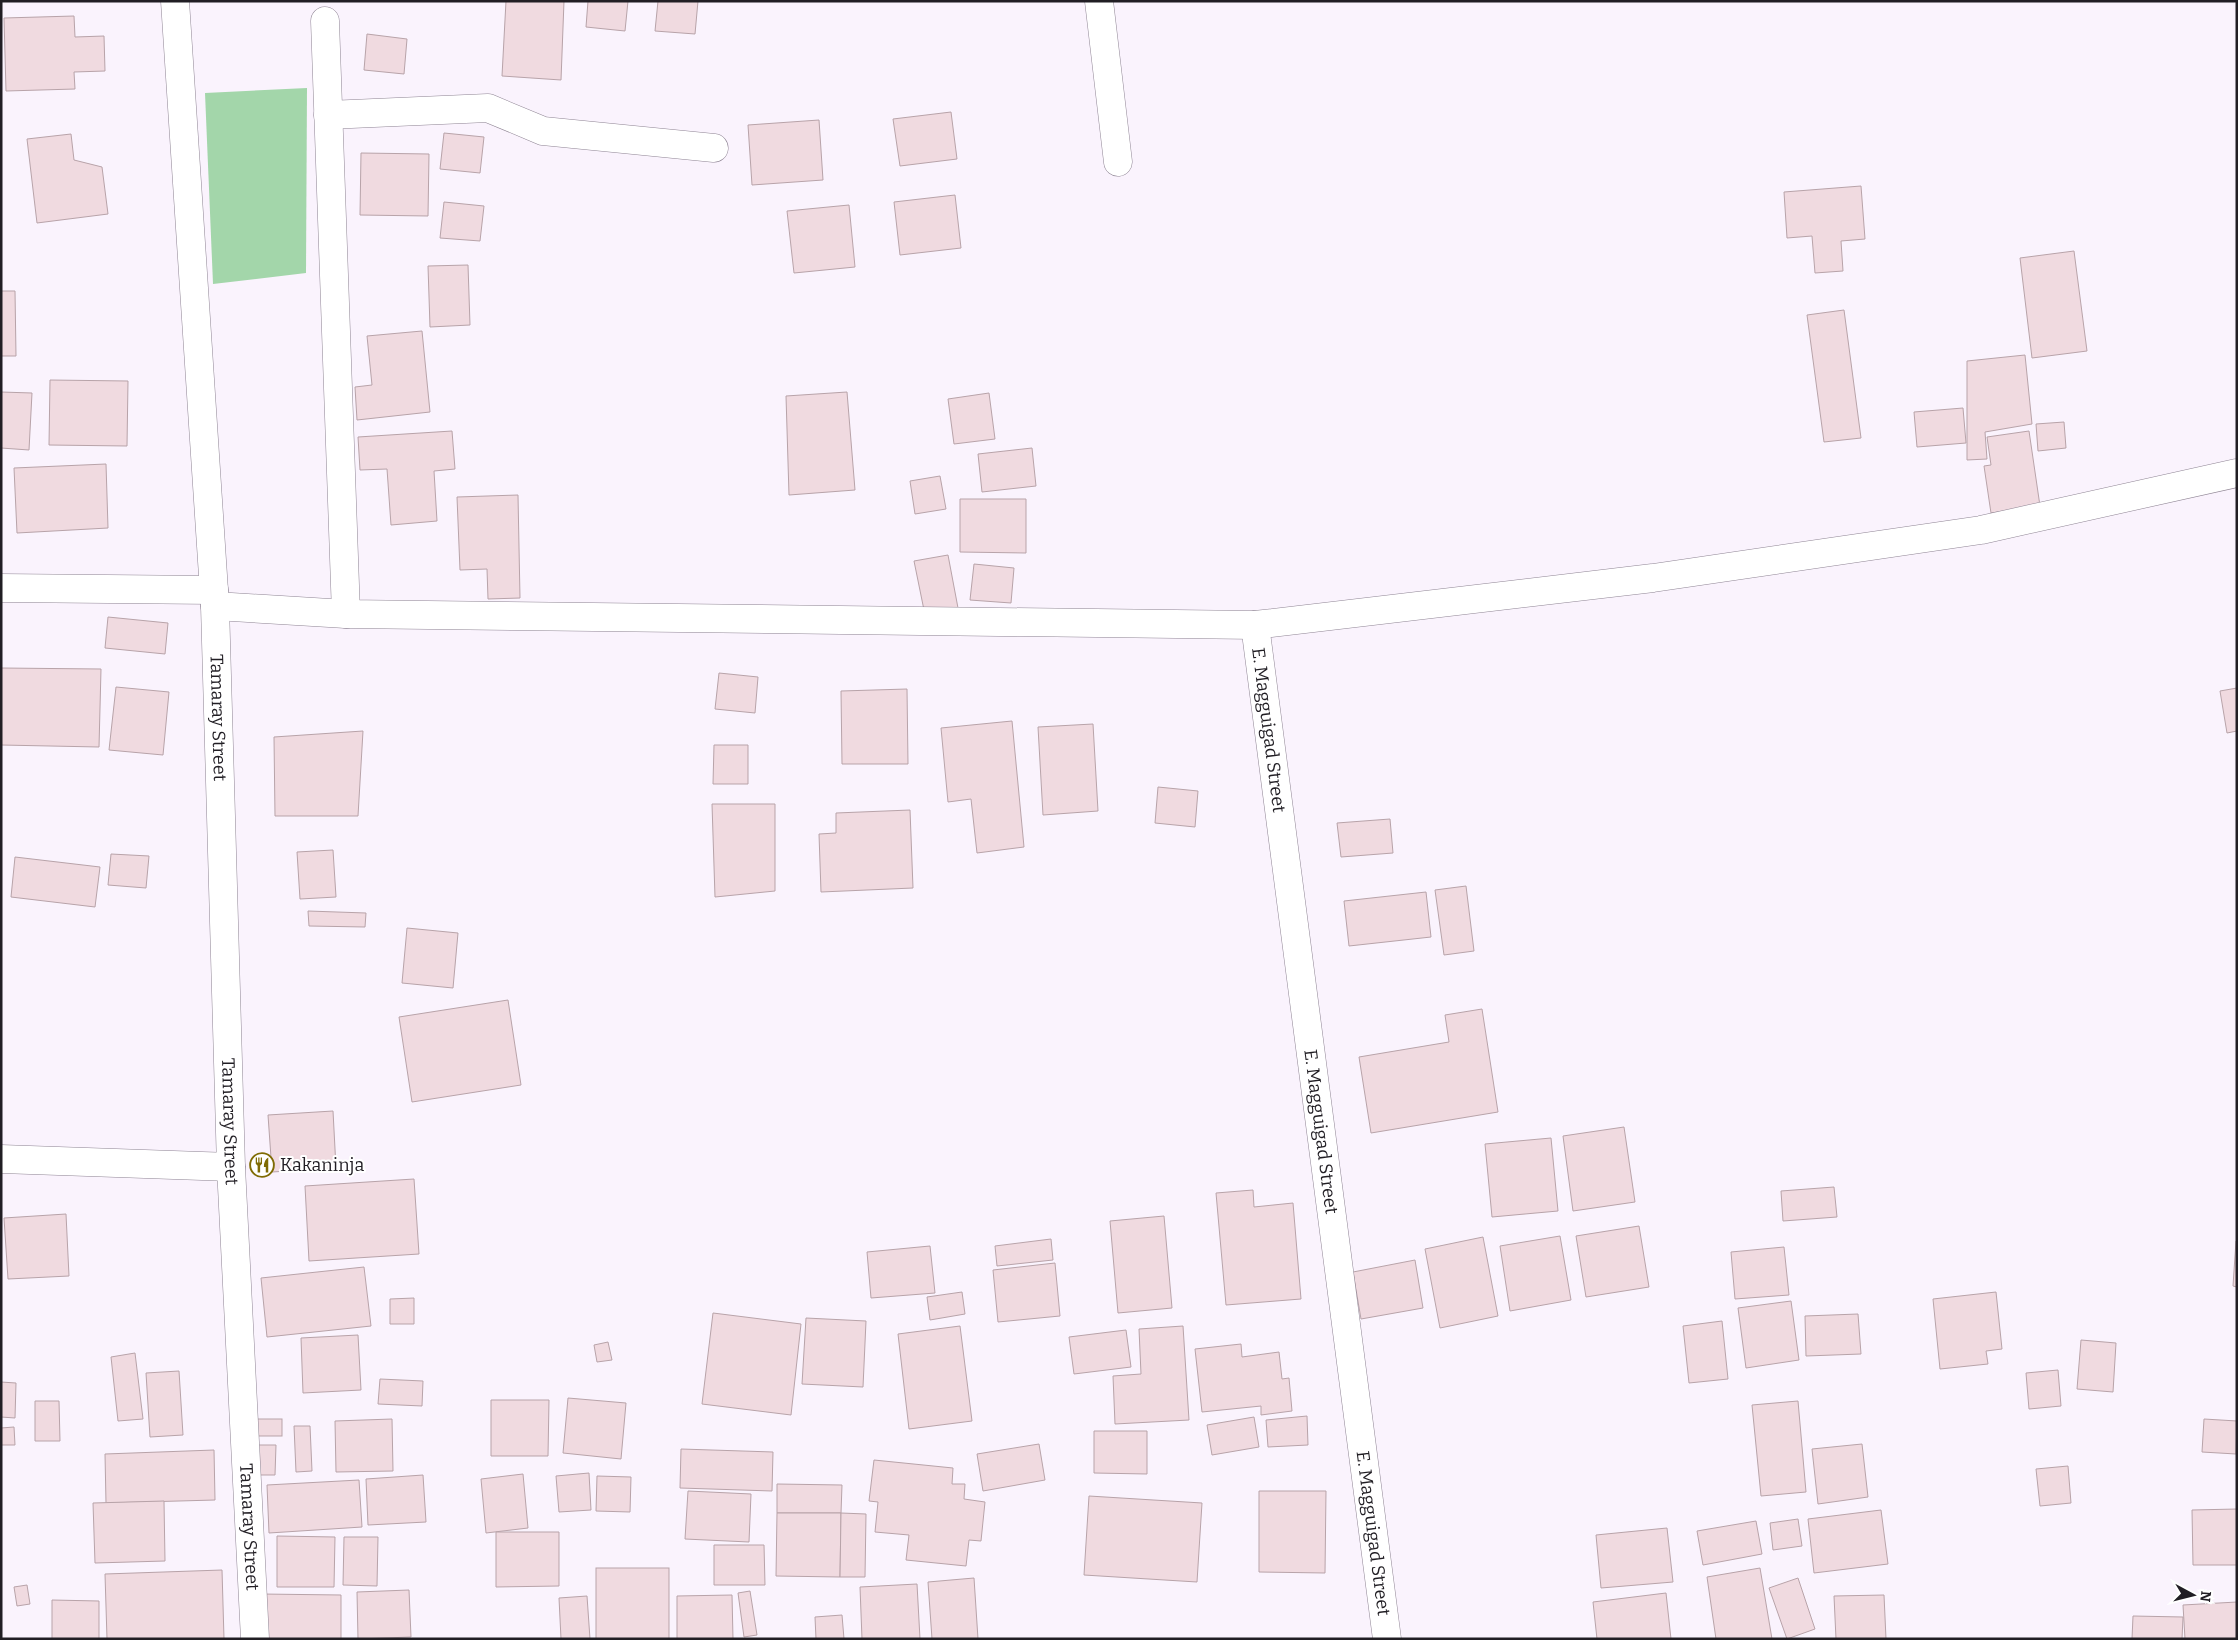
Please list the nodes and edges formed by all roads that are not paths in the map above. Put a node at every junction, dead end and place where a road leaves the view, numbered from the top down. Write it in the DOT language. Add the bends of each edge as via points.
graph roads {
  1 [pos="174,1"];
  2 [pos="1100,1"];
  3 [pos="325,22"];
  4 [pos="328,115"];
  5 [pos="714,148"];
  6 [pos="1118,162"];
  7 [pos="2237,473"];
  8 [pos="1,588"];
  9 [pos="214,598"];
  10 [pos="346,614"];
  11 [pos="1255,625"];
  12 [pos="1,1159"];
  13 [pos="231,1167"];
  14 [pos="255,1639"];
  15 [pos="1387,1639"];
  1 -- 9 [label="street, Tamaray Street"];
  2 -- 6 [label="street"];
  3 -- 4 [label="street"];
  4 -- 5 [label="street" via="488,108 543,131"];
  4 -- 10 [label="street"];
  7 -- 11 [label="street" via="1981,530 1653,578"];
  8 -- 9 [label="street"];
  9 -- 10 [label="street"];
  9 -- 13 [label="street, Tamaray Street"];
  10 -- 11 [label="street"];
  11 -- 15 [label="street, E. Magguigad Street"];
  12 -- 13 [label="street"];
  13 -- 14 [label="street, Tamaray Street"];
}
